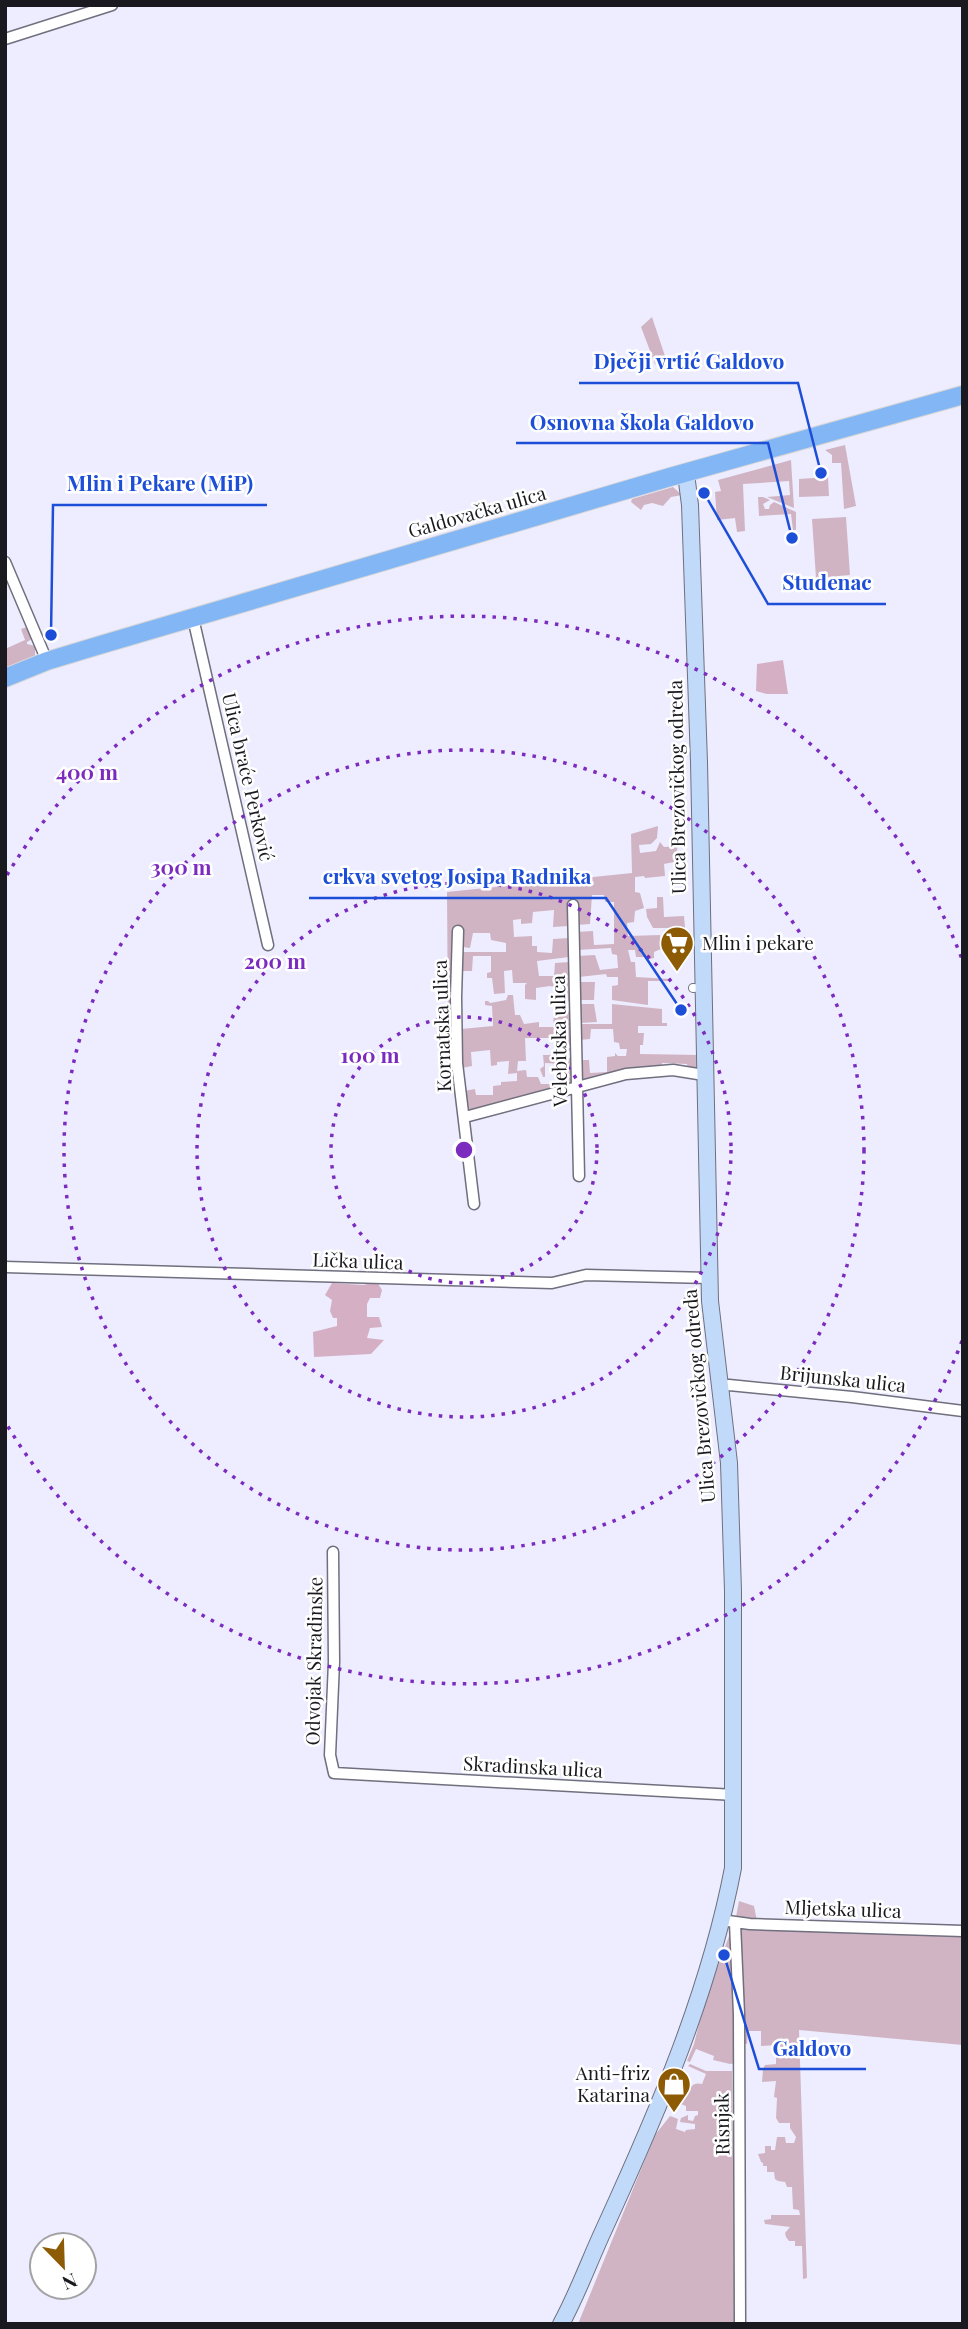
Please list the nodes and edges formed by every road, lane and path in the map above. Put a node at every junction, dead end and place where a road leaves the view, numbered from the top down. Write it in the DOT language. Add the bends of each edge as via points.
graph roads {
  1 [pos="112,5"];
  2 [pos="5,39"];
  3 [pos="963,395"];
  4 [pos="687,474"];
  5 [pos="5,562"];
  6 [pos="193,618"];
  7 [pos="47,662"];
  8 [pos="5,678"];
  9 [pos="573,905"];
  10 [pos="458,931"];
  11 [pos="268,945"];
  12 [pos="704,1075"];
  13 [pos="577,1089"];
  14 [pos="465,1117"];
  15 [pos="579,1176"];
  16 [pos="474,1204"];
  17 [pos="5,1267"];
  18 [pos="709,1278"];
  19 [pos="719,1386"];
  20 [pos="963,1411"];
  21 [pos="333,1552"];
  22 [pos="332,1769"];
  23 [pos="734,1795"];
  24 [pos="726,1922"];
  25 [pos="963,1931"];
  26 [pos="567,2321"];
  27 [pos="740,2324"];
  1 -- 2 [label="street"];
  3 -- 4 [label="main road, Galdovačka ulica"];
  4 -- 6 [label="main road, Galdovačka ulica"];
  4 -- 12 [label="main road, Ulica Brezovičkog odreda" via="699,762"];
  5 -- 7 [label="street"];
  6 -- 7 [label="main road, Galdovačka ulica"];
  6 -- 11 [label="street, Ulica braće Perković"];
  7 -- 8 [label="main road, Galdovačka ulica"];
  9 -- 13 [label="street, Velebitska ulica"];
  10 -- 14 [label="street, Kornatska ulica" via="457,1063"];
  12 -- 13 [label="street" via="653,1071 599,1080"];
  12 -- 18 [label="main road, Ulica Brezovičkog odreda"];
  13 -- 14 [label="street"];
  13 -- 15 [label="street, Velebitska ulica"];
  14 -- 16 [label="street, Kornatska ulica"];
  17 -- 18 [label="street, Lička ulica" via="552,1283 586,1275"];
  18 -- 19 [label="main road, Ulica Brezovičkog odreda"];
  19 -- 20 [label="street, Brijunska ulica"];
  19 -- 23 [label="main road, Ulica Brezovičkog odreda" via="729,1463"];
  21 -- 22 [label="street, Odvojak Skradinske"];
  22 -- 23 [label="street, Skradinska ulica" via="340,1774"];
  23 -- 24 [label="main road, Ulica Brezovičkog odreda" via="733,1868"];
  24 -- 25 [label="street, Mljetska ulica"];
  24 -- 26 [label="main road, Ulica Brezovičkog odreda" via="668,2085"];
  24 -- 27 [label="street, Risnjak" via="739,2014"];
}
